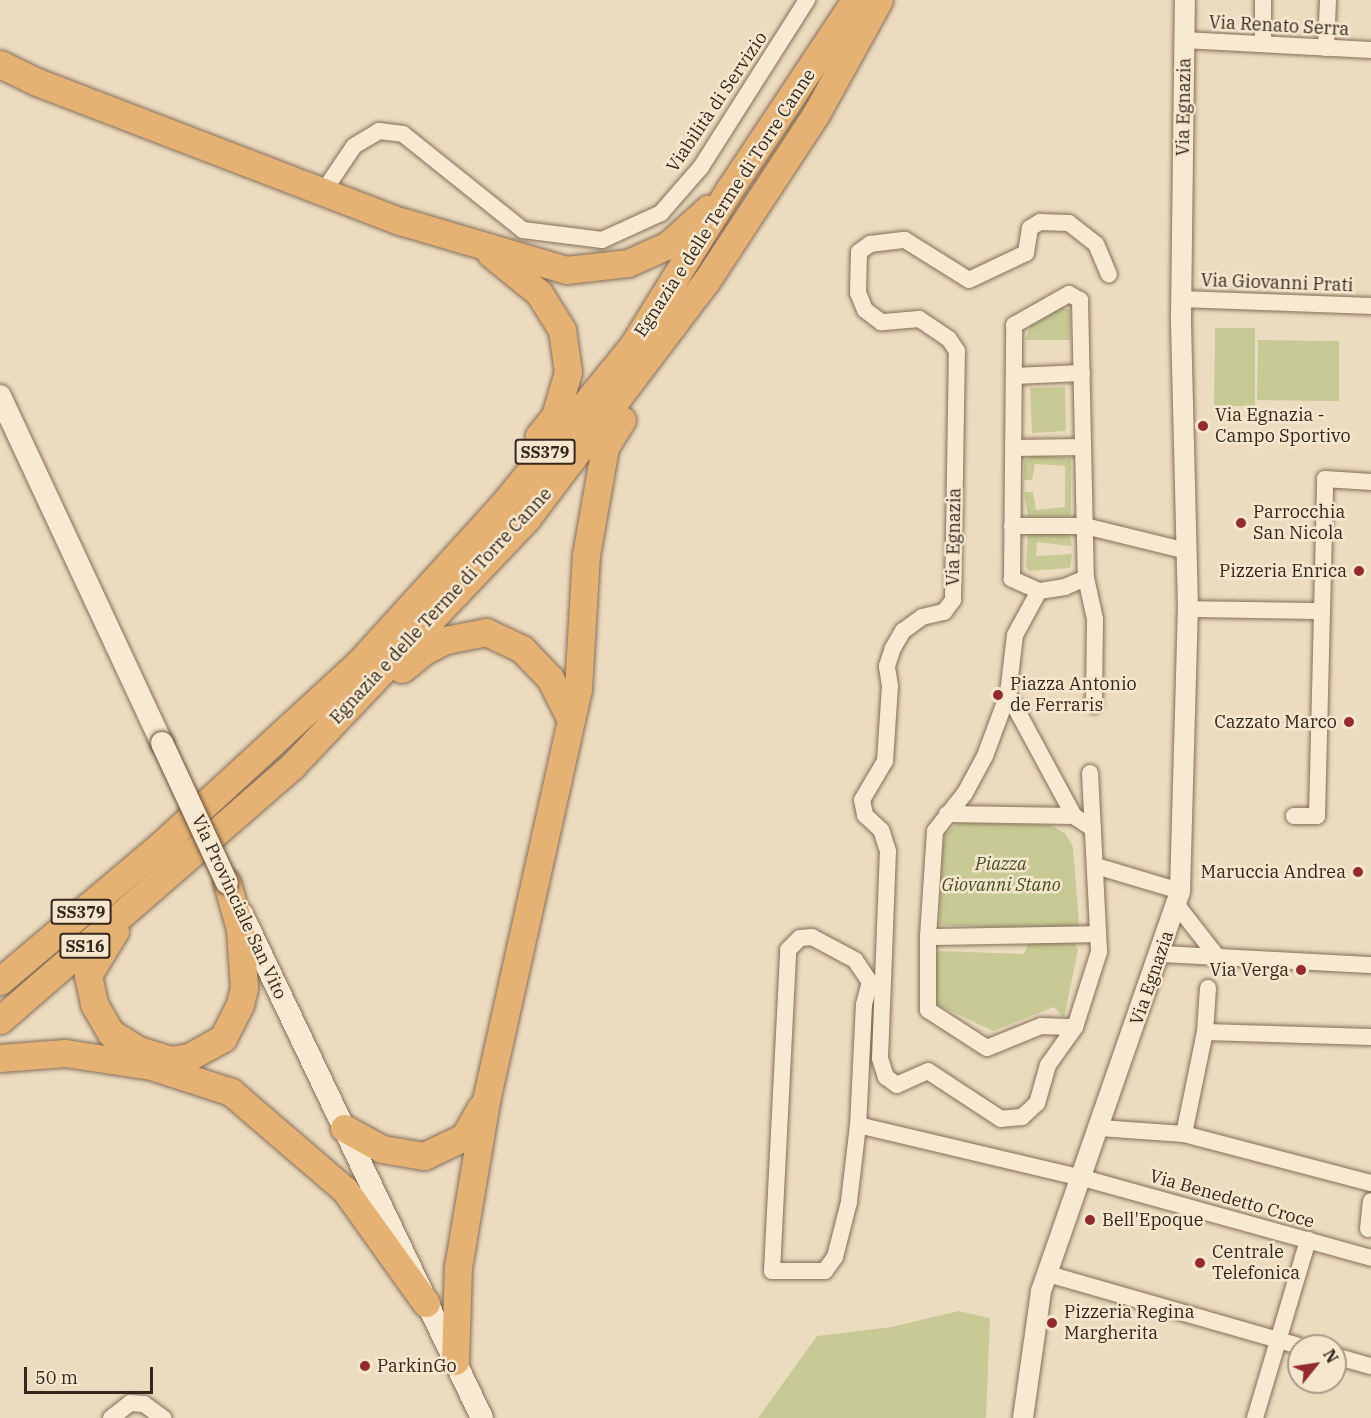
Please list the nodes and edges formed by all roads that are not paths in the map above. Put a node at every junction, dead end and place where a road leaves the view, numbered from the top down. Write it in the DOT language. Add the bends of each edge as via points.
graph roads {
  1 [pos="807,0"];
  2 [pos="855,0"];
  3 [pos="879,0"];
  4 [pos="1185,0"];
  5 [pos="1263,0"];
  6 [pos="1328,0"];
  7 [pos="1184,40"];
  8 [pos="1263,45"];
  9 [pos="1326,48"];
  10 [pos="1371,50"];
  11 [pos="0,64"];
  12 [pos="37,82"];
  13 [pos="0,86"];
  14 [pos="729,190"];
  15 [pos="323,192"];
  16 [pos="483,248"];
  17 [pos="1109,274"];
  18 [pos="705,283"];
  19 [pos="1182,299"];
  20 [pos="1371,306"];
  21 [pos="1082,373"];
  22 [pos="1014,376"];
  23 [pos="0,396"];
  24 [pos="1083,447"];
  25 [pos="1013,448"];
  26 [pos="1371,482"];
  27 [pos="1012,526"];
  28 [pos="1085,526"];
  29 [pos="1187,550"];
  30 [pos="1086,578"];
  31 [pos="432,582"];
  32 [pos="1039,591"];
  33 [pos="1188,609"];
  34 [pos="1322,611"];
  35 [pos="1008,694"];
  36 [pos="1095,705"];
  37 [pos="570,718"];
  38 [pos="293,765"];
  39 [pos="1090,773"];
  40 [pos="947,813"];
  41 [pos="1074,816"];
  42 [pos="1294,816"];
  43 [pos="1094,830"];
  44 [pos="1095,866"];
  45 [pos="170,873"];
  46 [pos="227,883"];
  47 [pos="1178,898"];
  48 [pos="1098,934"];
  49 [pos="928,937"];
  50 [pos="50,938"];
  51 [pos="1161,954"];
  52 [pos="1219,958"];
  53 [pos="1371,965"];
  54 [pos="0,970"];
  55 [pos="0,981"];
  56 [pos="1208,988"];
  57 [pos="0,1020"];
  58 [pos="1075,1027"];
  59 [pos="1205,1032"];
  60 [pos="1371,1037"];
  61 [pos="0,1058"];
  62 [pos="487,1096"];
  63 [pos="858,1125"];
  64 [pos="344,1128"];
  65 [pos="1101,1128"];
  66 [pos="1184,1134"];
  67 [pos="1083,1178"];
  68 [pos="1371,1183"];
  69 [pos="1371,1201"];
  70 [pos="1368,1229"];
  71 [pos="1308,1240"];
  72 [pos="1371,1257"];
  73 [pos="1048,1274"];
  74 [pos="426,1303"];
  75 [pos="1278,1340"];
  76 [pos="1287,1343"];
  77 [pos="1347,1359"];
  78 [pos="455,1361"];
  79 [pos="1371,1366"];
  80 [pos="111,1418"];
  81 [pos="163,1418"];
  82 [pos="482,1418"];
  83 [pos="1023,1418"];
  84 [pos="1255,1418"];
  1 -- 15 [label="street, Viabilità di Servizio" via="701,167 661,213 602,240 523,230 403,134 379,131 354,146"];
  2 -- 14 [label="highway, Egnazia e delle Terme di Torre Canne / SS379"];
  3 -- 18 [label="highway, Egnazia e delle Terme di Torre Canne / SS379" via="816,114"];
  4 -- 7 [label="street, Via Egnazia"];
  5 -- 8 [label="street"];
  6 -- 9 [label="street"];
  7 -- 8 [label="street, Via Renato Serra"];
  7 -- 19 [label="street, Via Egnazia"];
  8 -- 9 [label="street, Via Renato Serra"];
  9 -- 10 [label="street, Via Renato Serra"];
  11 -- 12 [label="highway"];
  12 -- 13 [label="highway"];
  12 -- 15 [label="highway"];
  14 -- 16 [label="highway" via="668,245 628,263 566,270"];
  14 -- 31 [label="highway, Egnazia e delle Terme di Torre Canne / SS379" via="632,347 500,508"];
  15 -- 16 [label="highway"];
  16 -- 31 [label="highway" via="539,293 562,330 568,372 555,416 438,561"];
  17 -- 58 [label="street, Via Egnazia" via="1096,244 1069,223 1040,222 1030,228 1026,253 969,280 906,240 870,244 859,252 858,293 865,310 881,322 919,320 949,339 957,351 953,600 944,612 922,617 903,631 893,648 887,666 890,686 885,761 862,801 865,815 881,830 888,851 880,1059 886,1077 897,1085 928,1071 983,1104 991,1115 1001,1119 1022,1117 1037,1103 1048,1065"];
  18 -- 37 [label="highway" via="605,447 586,555 578,689"];
  18 -- 38 [label="highway, Egnazia e delle Terme di Torre Canne / SS379" via="527,518"];
  19 -- 20 [label="street, Via Giovanni Prati"];
  19 -- 29 [label="street, Via Egnazia"];
  21 -- 22 [label="street"];
  21 -- 22 [label="street" via="1080,300 1069,294 1014,325"];
  21 -- 24 [label="street"];
  22 -- 25 [label="street"];
  23 -- 46 [label="main road, Via Provinciale San Vito, bridge"];
  24 -- 25 [label="street"];
  24 -- 28 [label="street"];
  25 -- 27 [label="street"];
  26 -- 34 [label="street" via="1324,479"];
  27 -- 28 [label="street"];
  27 -- 32 [label="street" via="1012,579"];
  28 -- 29 [label="street"];
  28 -- 30 [label="street"];
  29 -- 33 [label="street, Via Egnazia"];
  30 -- 32 [label="street" via="1065,587"];
  30 -- 36 [label="street" via="1095,619"];
  31 -- 50 [label="highway, Egnazia e delle Terme di Torre Canne / SS379" via="358,664 162,844"];
  32 -- 35 [label="street" via="1015,635"];
  33 -- 34 [label="street"];
  33 -- 47 [label="street, Via Egnazia"];
  34 -- 42 [label="street" via="1317,816"];
  35 -- 40 [label="street" via="972,780"];
  35 -- 41 [label="street"];
  37 -- 38 [label="highway" via="543,671 522,649 486,632 446,640 424,651"];
  37 -- 62 [label="highway"];
  38 -- 45 [label="highway, Egnazia e delle Terme di Torre Canne / SS16"];
  39 -- 43 [label="street"];
  40 -- 41 [label="street"];
  40 -- 49 [label="street" via="935,831"];
  41 -- 43 [label="street"];
  43 -- 44 [label="street"];
  44 -- 47 [label="street"];
  44 -- 48 [label="street"];
  45 -- 46 [label="highway" via="113,933 88,975 94,1004 111,1033 138,1050 170,1060 212,1047 223,1038 240,1004 244,987 240,929"];
  45 -- 57 [label="highway, Egnazia e delle Terme di Torre Canne / SS16"];
  46 -- 64 [label="main road, Via Provinciale San Vito"];
  47 -- 51 [label="street, Via Egnazia"];
  47 -- 52 [label="street"];
  48 -- 49 [label="street"];
  48 -- 58 [label="street" via="1099,952"];
  49 -- 58 [label="street" via="928,1010 987,1048 1041,1026"];
  50 -- 54 [label="highway" via="31,945"];
  50 -- 55 [label="highway, Egnazia e delle Terme di Torre Canne / SS379"];
  51 -- 52 [label="street"];
  51 -- 65 [label="street, Via Egnazia"];
  52 -- 53 [label="street"];
  56 -- 59 [label="street"];
  59 -- 60 [label="street"];
  59 -- 66 [label="street"];
  61 -- 74 [label="highway" via="65,1053 151,1066 231,1092 345,1190"];
  62 -- 64 [label="highway" via="464,1137 424,1156 382,1149"];
  62 -- 78 [label="highway" via="458,1267"];
  63 -- 63 [label="street" via="864,1004 870,982 855,960 812,937 800,938 788,950 772,1271 825,1271 835,1257 849,1202"];
  63 -- 67 [label="street, Via Benedetto Croce"];
  64 -- 74 [label="main road, Via Provinciale San Vito"];
  65 -- 66 [label="street"];
  65 -- 67 [label="street, Via Egnazia"];
  66 -- 68 [label="street"];
  67 -- 71 [label="street, Via Benedetto Croce"];
  67 -- 73 [label="street, Via Egnazia"];
  69 -- 70 [label="street"];
  71 -- 72 [label="street, Via Benedetto Croce"];
  71 -- 75 [label="street"];
  73 -- 75 [label="street"];
  73 -- 83 [label="street, Via Egnazia" via="1041,1291"];
  74 -- 78 [label="main road, Via Provinciale San Vito"];
  75 -- 76 [label="street"];
  75 -- 84 [label="street"];
  77 -- 79 [label="street"];
  78 -- 82 [label="main road, Via Provinciale San Vito"];
  80 -- 81 [label="street" via="130,1403 144,1404"];
}
